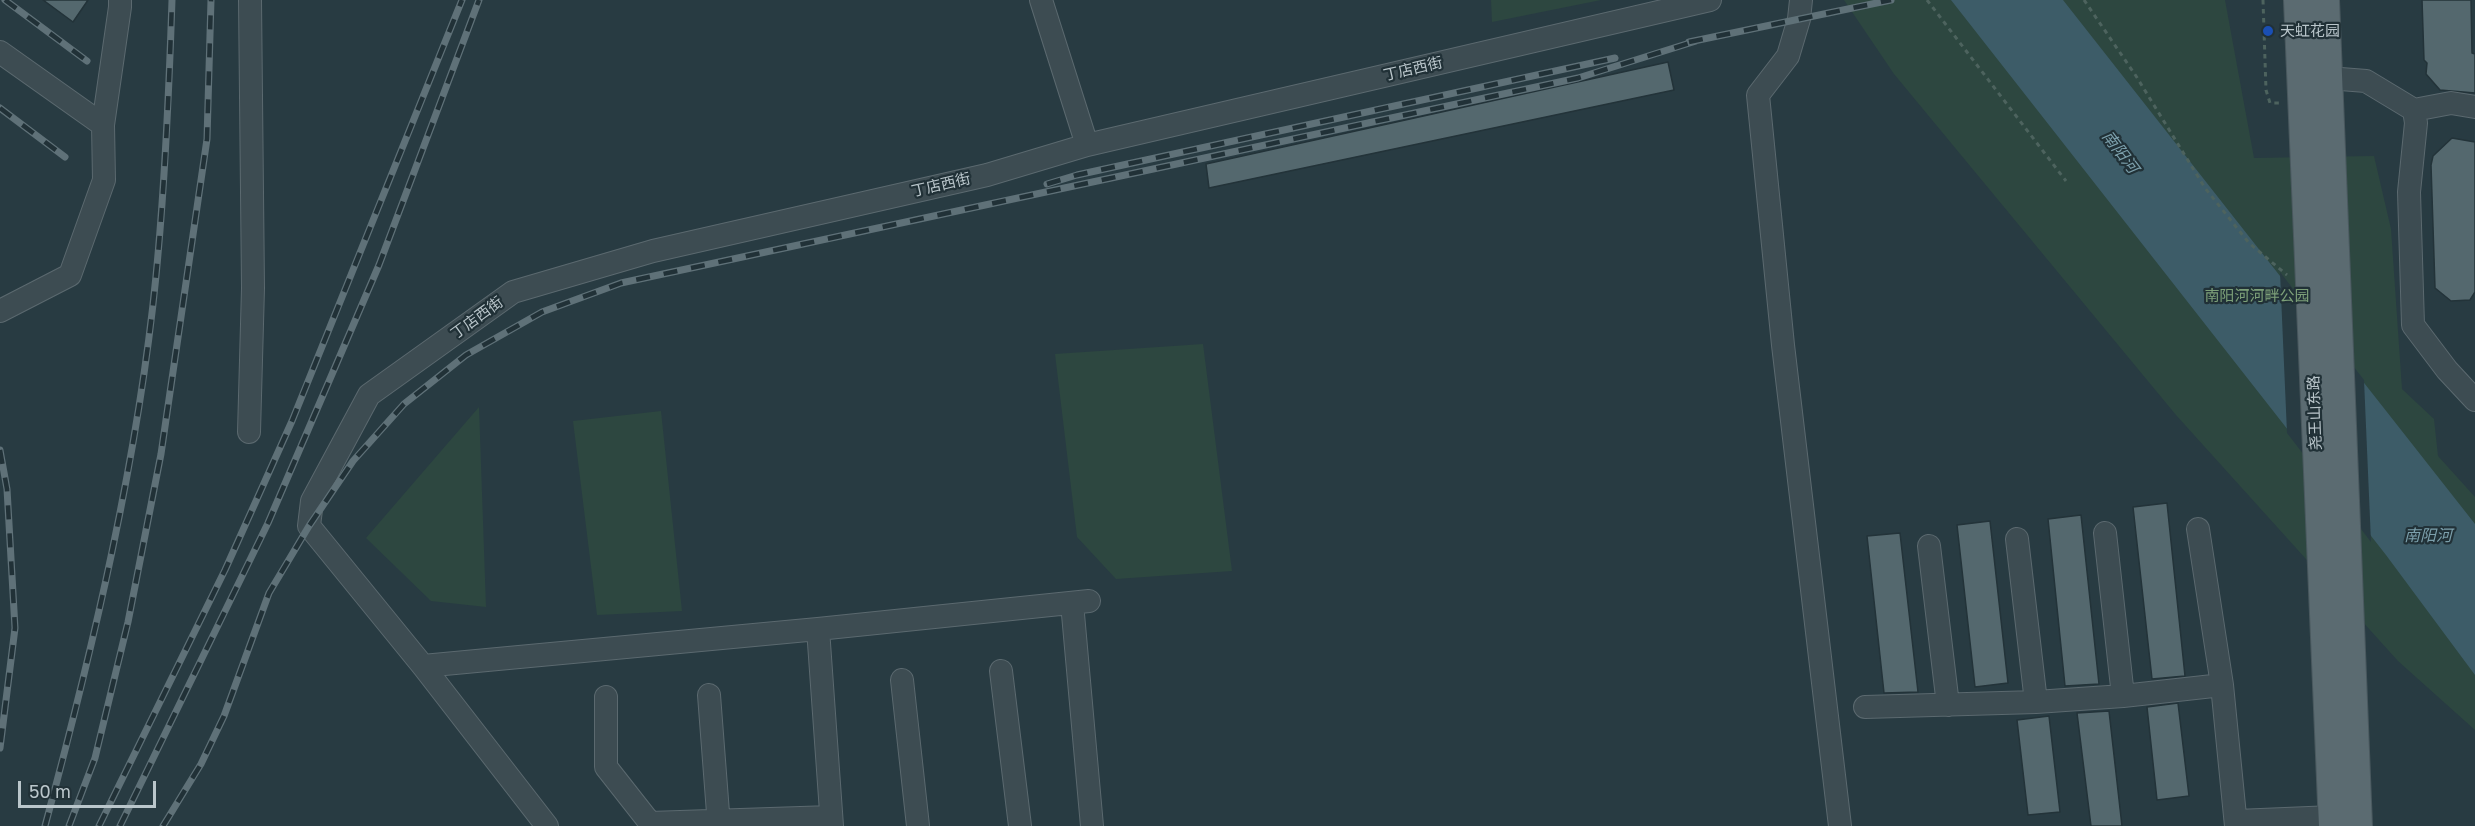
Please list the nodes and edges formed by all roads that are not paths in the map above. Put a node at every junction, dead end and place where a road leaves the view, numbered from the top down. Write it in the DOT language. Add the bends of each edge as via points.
graph roads {
  1 [pos="120,0"];
  2 [pos="250,0"];
  3 [pos="1041,0"];
  4 [pos="1710,0"];
  5 [pos="1801,0"];
  6 [pos="2298,0"];
  7 [pos="2325,0"];
  8 [pos="0,52"];
  9 [pos="2328,78"];
  10 [pos="2475,107"];
  11 [pos="2414,110"];
  12 [pos="2312,114"];
  13 [pos="103,125"];
  14 [pos="1087,145"];
  15 [pos="0,311"];
  16 [pos="2475,400"];
  17 [pos="249,432"];
  18 [pos="2198,529"];
  19 [pos="2105,533"];
  20 [pos="2017,538"];
  21 [pos="1929,546"];
  22 [pos="818,629"];
  23 [pos="423,666"];
  24 [pos="1001,671"];
  25 [pos="902,680"];
  26 [pos="2222,685"];
  27 [pos="709,695"];
  28 [pos="2123,696"];
  29 [pos="606,697"];
  30 [pos="2036,702"];
  31 [pos="1948,705"];
  32 [pos="1865,707"];
  33 [pos="2342,813"];
  34 [pos="832,822"];
  35 [pos="719,823"];
  36 [pos="2269,823"];
  37 [pos="661,824"];
  38 [pos="2236,824"];
  39 [pos="547,826"];
  40 [pos="918,826"];
  41 [pos="1020,826"];
  42 [pos="1092,826"];
  43 [pos="1840,826"];
  1 -- 13 [label="street"];
  2 -- 17 [label="street" via="253,288"];
  3 -- 14 [label="street"];
  4 -- 14 [label="street, 丁店西街"];
  5 -- 43 [label="street" via="1788,56 1758,95 1783,345"];
  6 -- 12 [label="main road, 尧王山东路"];
  7 -- 9 [label="main road, 尧王山东路"];
  8 -- 13 [label="street"];
  9 -- 11 [label="street" via="2366,81"];
  9 -- 12 [label="main road, 尧王山东路"];
  10 -- 11 [label="street" via="2451,103"];
  11 -- 16 [label="street" via="2409,192 2413,326"];
  12 -- 33 [label="main road, 尧王山东路"];
  13 -- 15 [label="street" via="104,180 70,275"];
  14 -- 23 [label="street, 丁店西街" via="987,175 653,251 513,292 369,395 312,501 309,526"];
  18 -- 26 [label="street"];
  19 -- 28 [label="street"];
  20 -- 30 [label="street"];
  21 -- 31 [label="street"];
  22 -- 23 [label="street"];
  22 -- 34 [label="street"];
  22 -- 42 [label="street" via="1080,602"];
  23 -- 39 [label="street, 丁店西街"];
  24 -- 41 [label="street"];
  25 -- 40 [label="street"];
  26 -- 28 [label="street"];
  26 -- 38 [label="street"];
  27 -- 35 [label="street"];
  28 -- 30 [label="street"];
  29 -- 37 [label="street" via="606,767 650,823"];
  30 -- 31 [label="street"];
  31 -- 32 [label="street"];
  33 -- 36 [label="street"];
  34 -- 35 [label="street"];
  35 -- 37 [label="street"];
  36 -- 38 [label="street"];
}
